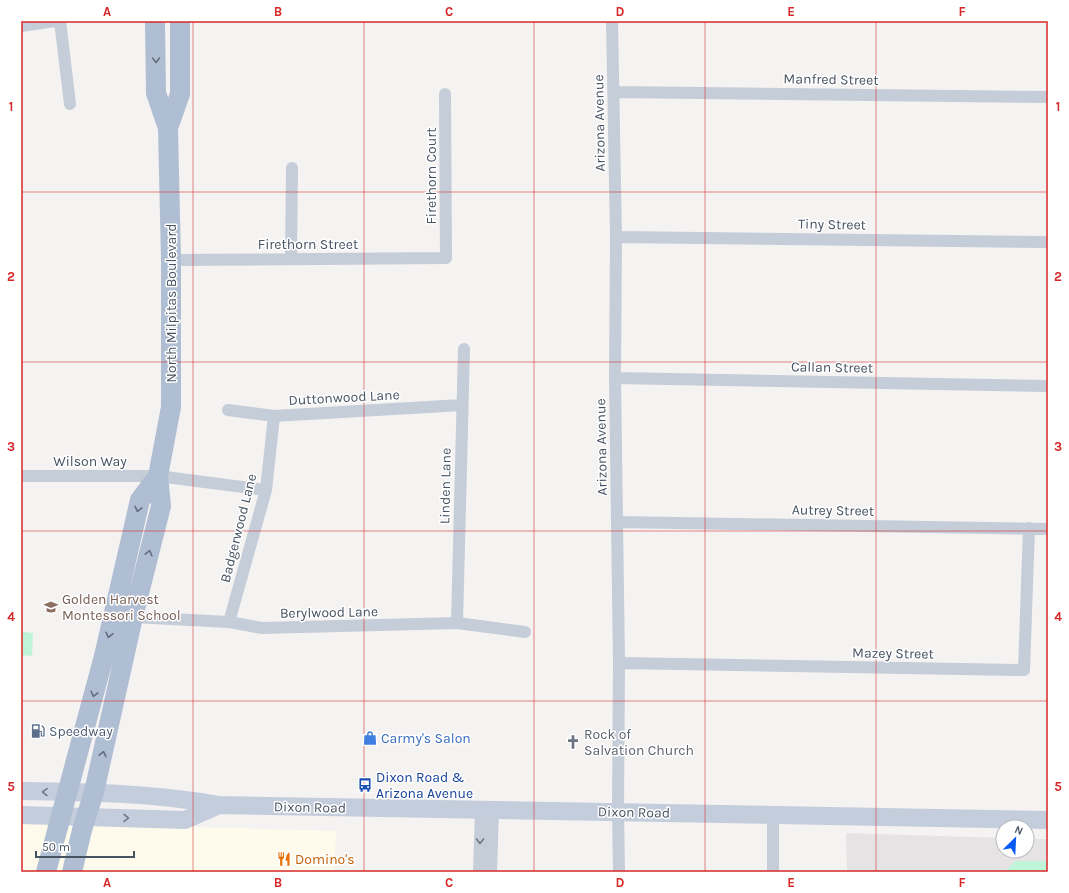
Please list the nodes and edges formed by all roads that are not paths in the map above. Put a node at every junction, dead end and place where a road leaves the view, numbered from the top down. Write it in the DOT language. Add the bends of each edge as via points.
graph roads {
  1 [pos="55,21"];
  2 [pos="60,21"];
  3 [pos="155,21"];
  4 [pos="167,21"];
  5 [pos="180,21"];
  6 [pos="612,21"];
  7 [pos="21,26"];
  8 [pos="614,92"];
  9 [pos="445,94"];
  10 [pos="1048,97"];
  11 [pos="70,104"];
  12 [pos="176,105"];
  13 [pos="168,128"];
  14 [pos="292,168"];
  15 [pos="616,237"];
  16 [pos="1048,242"];
  17 [pos="446,258"];
  18 [pos="291,259"];
  19 [pos="171,260"];
  20 [pos="464,349"];
  21 [pos="616,378"];
  22 [pos="1048,386"];
  23 [pos="462,405"];
  24 [pos="228,410"];
  25 [pos="274,416"];
  26 [pos="21,476"];
  27 [pos="158,476"];
  28 [pos="266,490"];
  29 [pos="617,522"];
  30 [pos="1029,528"];
  31 [pos="1048,529"];
  32 [pos="133,617"];
  33 [pos="229,622"];
  34 [pos="457,623"];
  35 [pos="525,632"];
  36 [pos="620,663"];
  37 [pos="21,791"];
  38 [pos="68,792"];
  39 [pos="94,792"];
  40 [pos="219,805"];
  41 [pos="487,811"];
  42 [pos="618,812"];
  43 [pos="21,815"];
  44 [pos="61,815"];
  45 [pos="773,815"];
  46 [pos="87,816"];
  47 [pos="1048,820"];
  48 [pos="46,872"];
  49 [pos="72,872"];
  50 [pos="479,872"];
  51 [pos="491,872"];
  52 [pos="619,872"];
  53 [pos="773,872"];
  1 -- 7 [label="street"];
  2 -- 11 [label="street"];
  3 -- 13 [label="main road, one-way" via="156,93"];
  4 -- 12 [label="main road" via="170,95"];
  5 -- 12 [label="main road" via="180,94"];
  6 -- 8 [label="street, Arizona Avenue"];
  8 -- 10 [label="street, Manfred Street"];
  8 -- 15 [label="street, Arizona Avenue"];
  9 -- 17 [label="street, Firethorn Court"];
  12 -- 13 [label="main road"];
  13 -- 19 [label="main road, North Milpitas Boulevard"];
  14 -- 18 [label="street"];
  15 -- 16 [label="street, Tiny Street"];
  15 -- 21 [label="street, Arizona Avenue"];
  17 -- 18 [label="street, Firethorn Street"];
  18 -- 19 [label="street, Firethorn Street"];
  19 -- 27 [label="main road, North Milpitas Boulevard" via="171,407"];
  20 -- 23 [label="street, Linden Lane"];
  21 -- 22 [label="street, Callan Street"];
  21 -- 29 [label="street, Arizona Avenue"];
  23 -- 25 [label="street, Duttonwood Lane"];
  23 -- 34 [label="street, Linden Lane"];
  24 -- 25 [label="street, Duttonwood Lane"];
  25 -- 28 [label="street, Badgerwood Lane"];
  26 -- 27 [label="street, Wilson Way"];
  27 -- 28 [label="street, Wilson Way"];
  32 -- 27 [label="main road, North Milpitas Boulevard, one-way" via="162,506"];
  27 -- 38 [label="main road, North Milpitas Boulevard, one-way" via="140,500 106,648"];
  28 -- 33 [label="street, Badgerwood Lane"];
  29 -- 30 [label="street, Autrey Street"];
  29 -- 36 [label="street, Arizona Avenue"];
  30 -- 31 [label="street, Autrey Street"];
  30 -- 36 [label="street, Mazey Street" via="1024,670"];
  32 -- 33 [label="street, Berylwood Lane"];
  39 -- 32 [label="main road, North Milpitas Boulevard, one-way"];
  33 -- 34 [label="street, Berylwood Lane" via="262,628"];
  34 -- 35 [label="street, Berylwood Lane"];
  36 -- 42 [label="street, Arizona Avenue"];
  38 -- 37 [label="street, Dixon Road, one-way"];
  38 -- 39 [label="street, Dixon Road"];
  38 -- 44 [label="main road, North Milpitas Boulevard"];
  39 -- 40 [label="street, Dixon Road" via="186,799"];
  39 -- 46 [label="main road, North Milpitas Boulevard"];
  40 -- 41 [label="street, Dixon Road"];
  46 -- 40 [label="street, Dixon Road, one-way" via="185,820"];
  41 -- 42 [label="street, Dixon Road"];
  41 -- 50 [label="street, one-way"];
  41 -- 51 [label="street"];
  42 -- 45 [label="street, Dixon Road"];
  42 -- 52 [label="street, Arizona Avenue"];
  43 -- 44 [label="street, Dixon Road"];
  44 -- 46 [label="street, Dixon Road"];
  44 -- 48 [label="main road, North Milpitas Boulevard"];
  45 -- 47 [label="street, Dixon Road"];
  45 -- 53 [label="street"];
  46 -- 49 [label="main road, North Milpitas Boulevard"];
}
